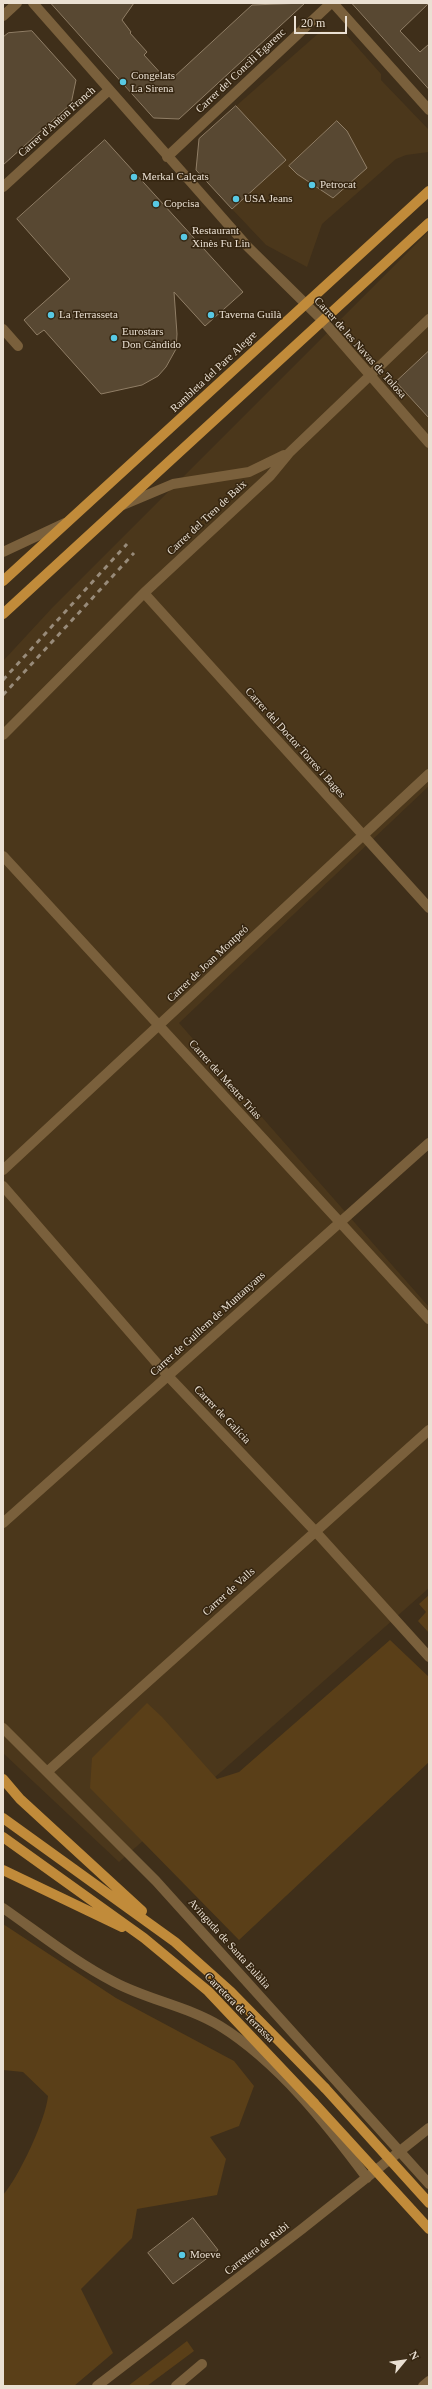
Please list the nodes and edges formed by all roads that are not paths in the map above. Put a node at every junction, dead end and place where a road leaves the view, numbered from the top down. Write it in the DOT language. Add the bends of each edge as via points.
graph roads {
  1 [pos="18,3"];
  2 [pos="33,3"];
  3 [pos="332,3"];
  4 [pos="3,16"];
  5 [pos="109,90"];
  6 [pos="429,110"];
  7 [pos="167,157"];
  8 [pos="3,187"];
  9 [pos="429,191"];
  10 [pos="429,222"];
  11 [pos="305,304"];
  12 [pos="429,319"];
  13 [pos="323,321"];
  14 [pos="3,330"];
  15 [pos="18,346"];
  16 [pos="369,376"];
  17 [pos="429,443"];
  18 [pos="289,452"];
  19 [pos="119,506"];
  20 [pos="69,521"];
  21 [pos="3,552"];
  22 [pos="3,581"];
  23 [pos="144,593"];
  24 [pos="3,614"];
  25 [pos="3,735"];
  26 [pos="429,774"];
  27 [pos="362,837"];
  28 [pos="3,856"];
  29 [pos="429,908"];
  30 [pos="159,1026"];
  31 [pos="429,1143"];
  32 [pos="3,1170"];
  33 [pos="3,1186"];
  34 [pos="338,1223"];
  35 [pos="429,1319"];
  36 [pos="168,1376"];
  37 [pos="429,1430"];
  38 [pos="3,1523"];
  39 [pos="315,1531"];
  40 [pos="429,1657"];
  41 [pos="3,1728"];
  42 [pos="47,1772"];
  43 [pos="3,1779"];
  44 [pos="3,1818"];
  45 [pos="3,1837"];
  46 [pos="3,1870"];
  47 [pos="3,1908"];
  48 [pos="144,1938"];
  49 [pos="175,1942"];
  50 [pos="429,2128"];
  51 [pos="400,2152"];
  52 [pos="367,2178"];
  53 [pos="429,2184"];
  54 [pos="429,2203"];
  55 [pos="429,2229"];
  56 [pos="202,2364"];
  57 [pos="429,2381"];
  58 [pos="97,2386"];
  59 [pos="176,2386"];
  60 [pos="423,2386"];
  1 -- 4 [label="street"];
  2 -- 5 [label="street, Carrer de les Navas de Tolosa"];
  3 -- 6 [label="street"];
  3 -- 7 [label="street, Carrer del Concili Egarenc"];
  5 -- 7 [label="street, Carrer de les Navas de Tolosa"];
  5 -- 8 [label="street, Carrer d'Anton Franch"];
  7 -- 11 [label="street, Carrer de les Navas de Tolosa" via="248,248"];
  9 -- 11 [label="main road, Rambleta del Pare Alegre"];
  10 -- 13 [label="main road"];
  11 -- 13 [label="street, Carrer de les Navas de Tolosa"];
  11 -- 20 [label="main road, Rambleta del Pare Alegre"];
  12 -- 16 [label="street, Carrer del Tren de Baix"];
  13 -- 16 [label="street, Carrer de les Navas de Tolosa"];
  13 -- 19 [label="main road"];
  14 -- 15 [label="street"];
  16 -- 17 [label="street, Carrer de les Navas de Tolosa"];
  16 -- 18 [label="street, Carrer del Tren de Baix"];
  18 -- 19 [label="street" via="249,472 173,484"];
  18 -- 23 [label="street, Carrer del Tren de Baix" via="270,476"];
  19 -- 24 [label="main road"];
  20 -- 21 [label="street, Rambleta del Pare Alegre"];
  20 -- 22 [label="main road, Rambleta del Pare Alegre"];
  23 -- 25 [label="street, Carrer del Tren de Baix"];
  23 -- 27 [label="street, Carrer del Doctor Torres i Bages"];
  26 -- 27 [label="street, Carrer de Joan Montpeó"];
  27 -- 29 [label="street, Carrer del Doctor Torres i Bages"];
  27 -- 30 [label="street, Carrer de Joan Montpeó"];
  28 -- 30 [label="street, Carrer del Mestre Trias"];
  30 -- 32 [label="street, Carrer de Joan Montpeó"];
  30 -- 34 [label="street, Carrer del Mestre Trias"];
  31 -- 34 [label="street, Carrer de Guillem de Muntanyans"];
  33 -- 36 [label="street, Carrer de Galícia"];
  34 -- 35 [label="street, Carrer del Mestre Trias"];
  34 -- 36 [label="street, Carrer de Guillem de Muntanyans"];
  36 -- 38 [label="street, Carrer de Guillem de Muntanyans"];
  36 -- 39 [label="street, Carrer de Galícia"];
  37 -- 39 [label="street, Carrer de Valls"];
  39 -- 40 [label="street, Carrer de Galícia"];
  39 -- 42 [label="street, Carrer de Valls"];
  41 -- 42 [label="street, Avinguda de Santa Eulàlia"];
  42 -- 51 [label="street, Avinguda de Santa Eulàlia" via="156,1881"];
  43 -- 49 [label="main road" via="20,1799"];
  44 -- 49 [label="main road, Carretera de Terrassa"];
  45 -- 48 [label="main road, Carretera de Terrassa"];
  46 -- 48 [label="main road"];
  47 -- 52 [label="street" via="115,1982 198,2014 225,2030 270,2066 328,2126"];
  48 -- 55 [label="main road, Carretera de Terrassa, bridge" via="208,1991"];
  49 -- 54 [label="main road, Carretera de Terrassa, bridge" via="232,1992 325,2088"];
  50 -- 51 [label="street, Carretera de Rubi"];
  51 -- 52 [label="street, Carretera de Rubi"];
  51 -- 53 [label="street, Avinguda de Santa Eulàlia"];
  52 -- 58 [label="street, Carretera de Rubi"];
  56 -- 59 [label="street"];
  57 -- 60 [label="street"];
}
